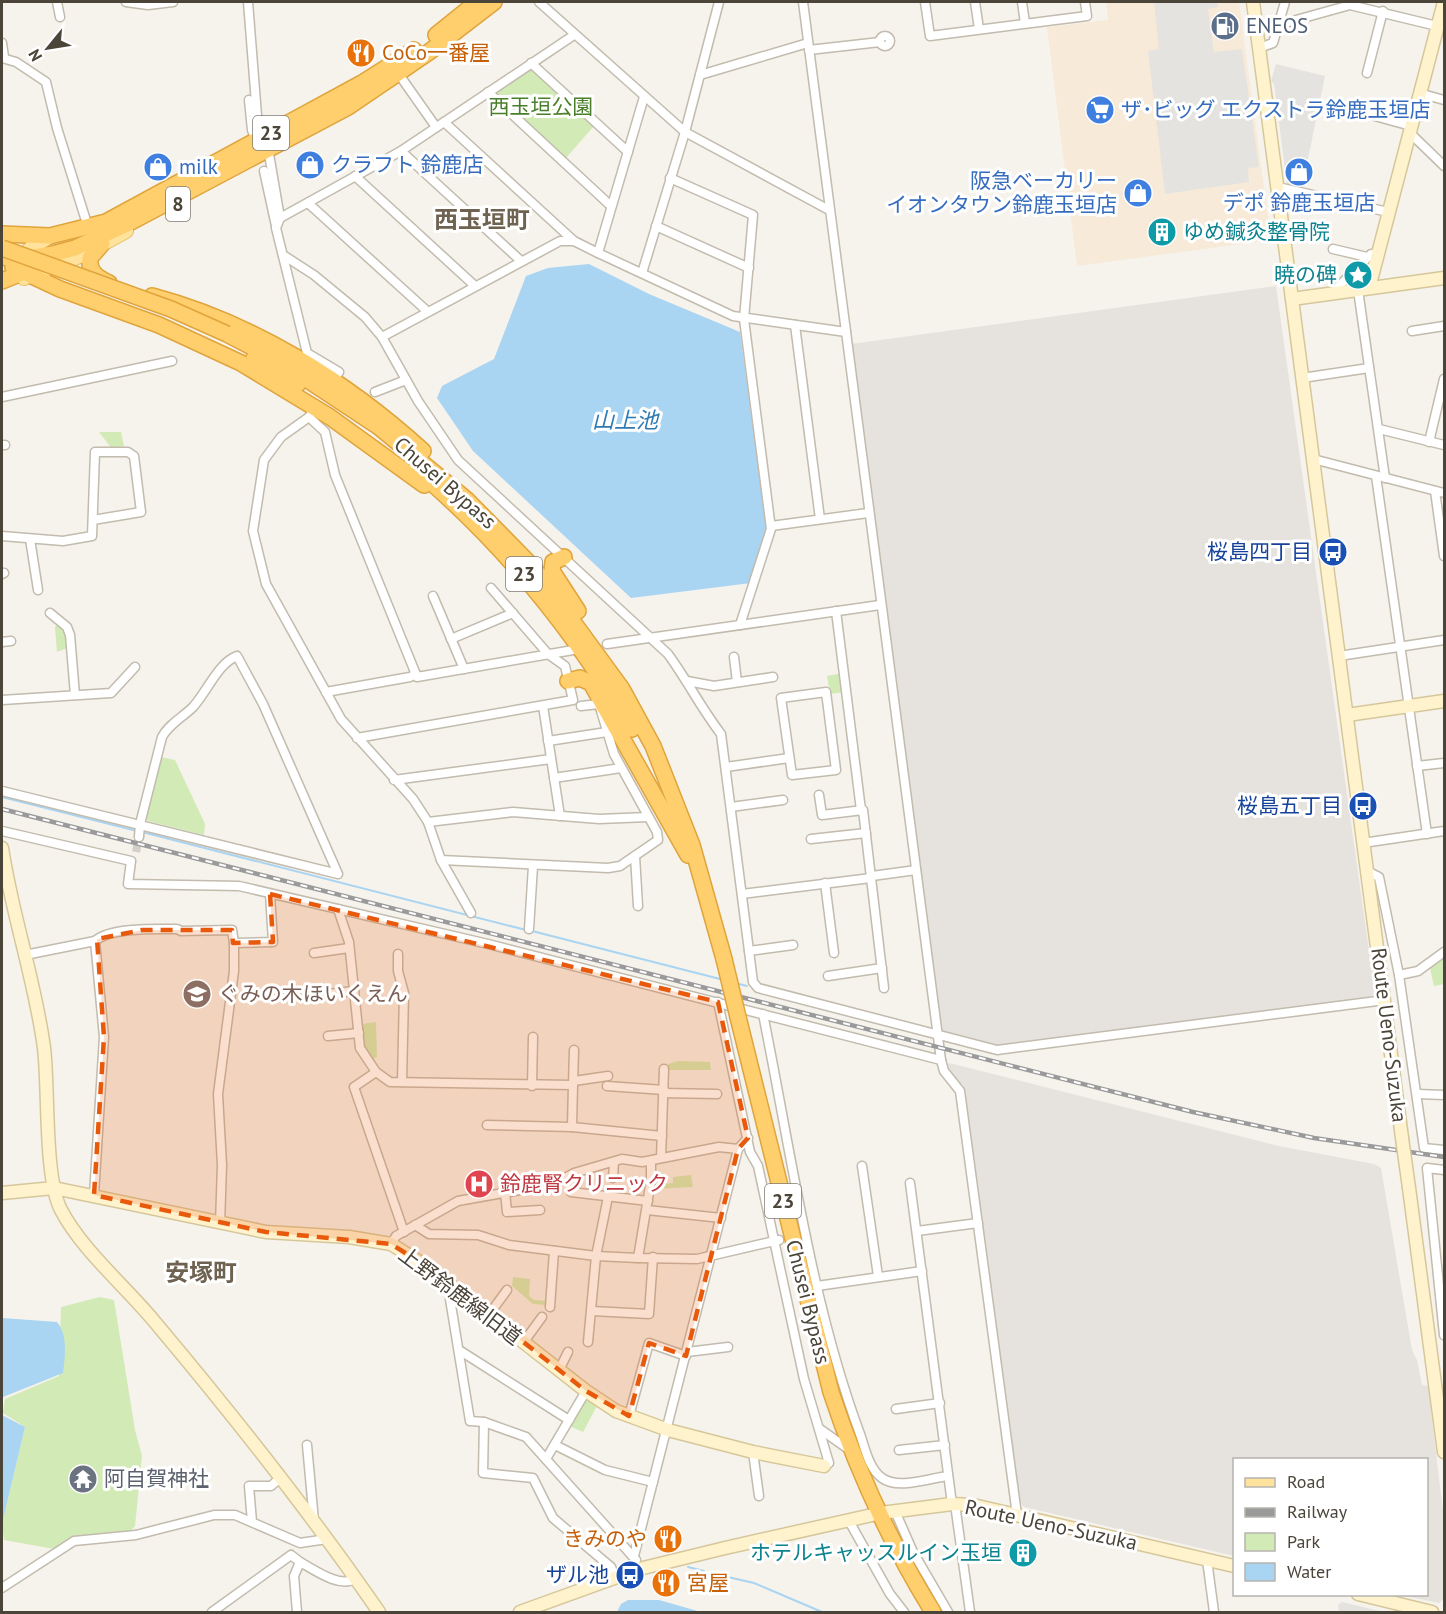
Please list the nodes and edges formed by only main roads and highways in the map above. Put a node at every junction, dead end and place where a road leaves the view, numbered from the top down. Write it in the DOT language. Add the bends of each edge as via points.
graph roads {
  1 [pos="477,2"];
  2 [pos="494,2"];
  3 [pos="348,107"];
  4 [pos="2,234"];
  5 [pos="50,236"];
  6 [pos="102,244"];
  7 [pos="2,248"];
  8 [pos="15,264"];
  9 [pos="53,267"];
  10 [pos="98,279"];
  11 [pos="2,281"];
  12 [pos="2,288"];
  13 [pos="226,338"];
  14 [pos="467,507"];
  15 [pos="564,557"];
  16 [pos="568,681"];
  17 [pos="646,733"];
  18 [pos="694,865"];
  19 [pos="708,905"];
  20 [pos="931,1611"];
  1 -- 5 [label="highway, 23" via="388,67 257,134 116,217"];
  2 -- 3 [label="highway, 23"];
  3 -- 6 [label="main road, 8"];
  3 -- 8 [label="highway, 23" via="96,239"];
  4 -- 5 [label="highway, 23"];
  5 -- 8 [label="main road" via="36,243"];
  6 -- 9 [label="main road, 8"];
  6 -- 10 [label="highway" via="89,262"];
  7 -- 13 [label="highway, Chusei Bypass / 23, bridge" via="160,305"];
  8 -- 9 [label="highway"];
  8 -- 11 [label="highway"];
  8 -- 12 [label="main road"];
  8 -- 13 [label="highway, Chusei Bypass / 23" via="119,295"];
  8 -- 14 [label="highway" via="241,363"];
  9 -- 10 [label="highway"];
  10 -- 14 [label="highway" via="195,308 285,350 404,434 436,462"];
  13 -- 14 [label="highway, Chusei Bypass / 23" via="344,414"];
  14 -- 17 [label="highway, Chusei Bypass / 23" via="513,544 563,607 622,689"];
  14 -- 18 [label="highway, Chusei Bypass / 23" via="524,574 609,690 666,793"];
  15 -- 17 [label="highway" via="553,562 552,571 610,656"];
  16 -- 18 [label="highway" via="580,678 591,683"];
  17 -- 19 [label="highway, Chusei Bypass / 23" via="676,801"];
  18 -- 19 [label="highway, Chusei Bypass / 23"];
  19 -- 20 [label="highway, Chusei Bypass / 23, bridge" via="820,1356 854,1453 888,1512"];
}
